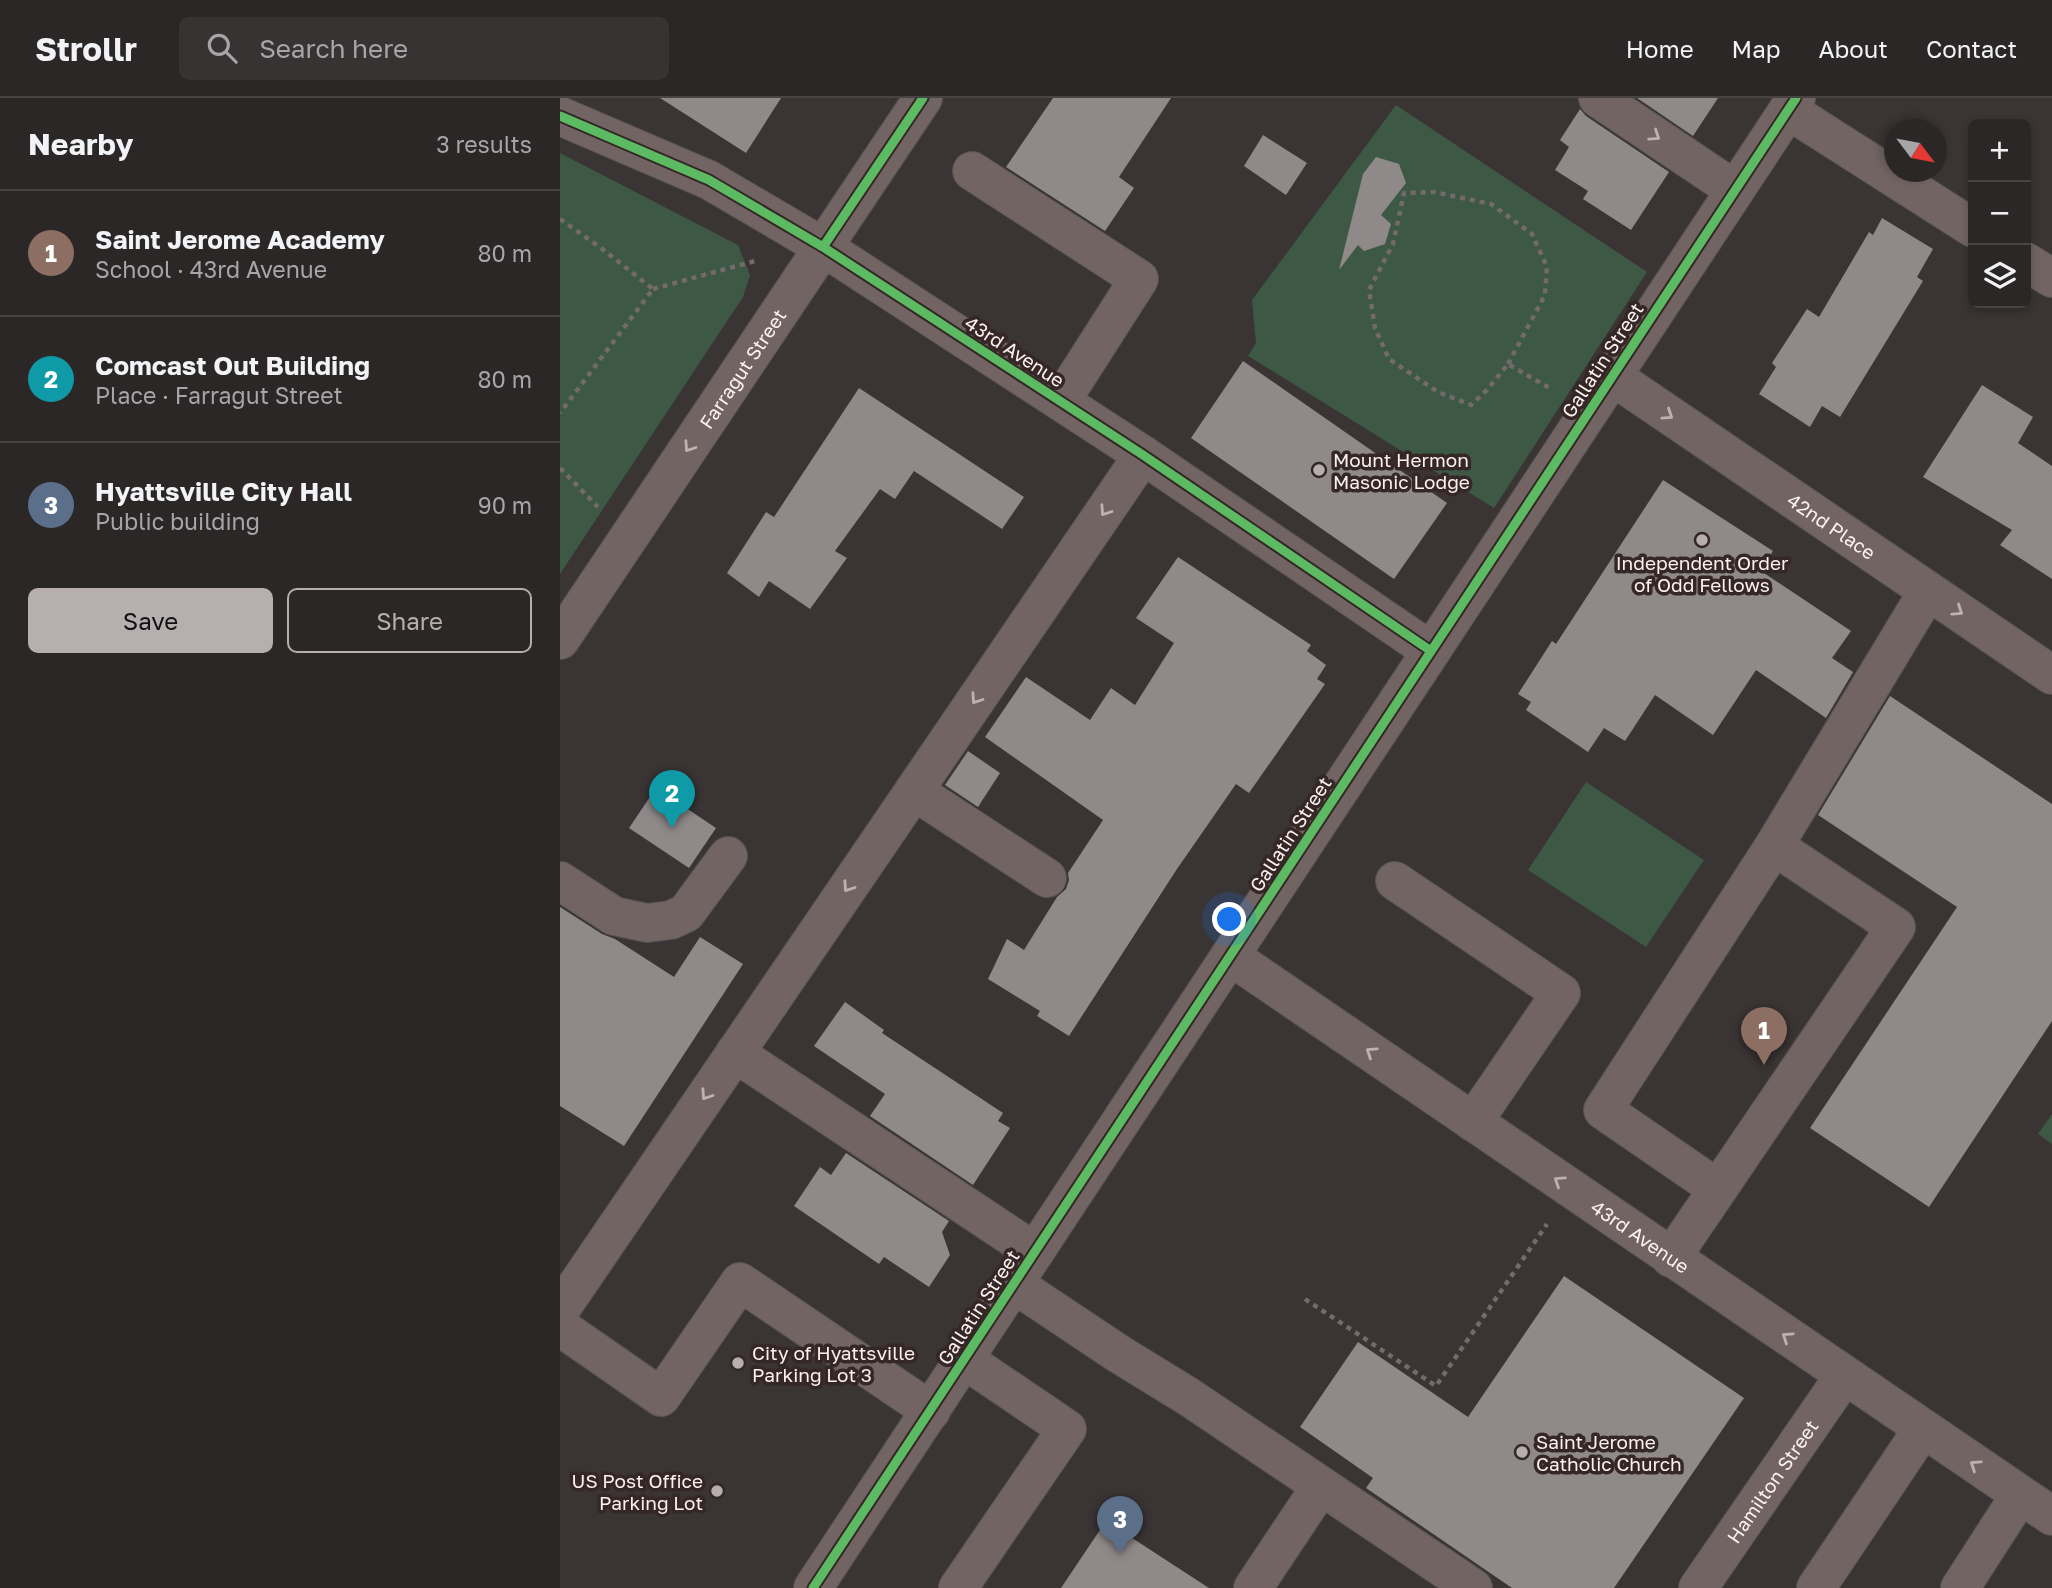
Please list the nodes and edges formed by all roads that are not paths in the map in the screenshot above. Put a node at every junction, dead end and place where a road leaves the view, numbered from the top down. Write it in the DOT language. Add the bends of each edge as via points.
graph roads {
  1 [pos="923,98"];
  2 [pos="1598,98"];
  3 [pos="1792,104"];
  4 [pos="560,116"];
  5 [pos="972,171"];
  6 [pos="1735,190"];
  7 [pos="1968,225"];
  8 [pos="823,247"];
  9 [pos="2031,265"];
  10 [pos="2052,278"];
  11 [pos="1612,376"];
  12 [pos="1061,401"];
  13 [pos="1143,455"];
  14 [pos="1928,591"];
  15 [pos="560,640"];
  16 [pos="1431,651"];
  17 [pos="2052,675"];
  18 [pos="914,791"];
  19 [pos="1774,846"];
  20 [pos="728,856"];
  21 [pos="1047,878"];
  22 [pos="560,881"];
  23 [pos="1395,881"];
  24 [pos="1230,956"];
  25 [pos="735,1053"];
  26 [pos="1473,1122"];
  27 [pos="1718,1189"];
  28 [pos="1035,1252"];
  29 [pos="1671,1258"];
  30 [pos="1014,1284"];
  31 [pos="560,1310"];
  32 [pos="560,1327"];
  33 [pos="965,1360"];
  34 [pos="1844,1376"];
  35 [pos="931,1410"];
  36 [pos="1922,1430"];
  37 [pos="1321,1486"];
  38 [pos="2020,1495"];
  39 [pos="2052,1516"];
  40 [pos="813,1588"];
  41 [pos="958,1588"];
  42 [pos="1253,1588"];
  43 [pos="1474,1588"];
  44 [pos="1698,1588"];
  45 [pos="1816,1588"];
  46 [pos="1960,1588"];
  1 -- 8 [label="street, Farragut Street"];
  2 -- 6 [label="street, one-way"];
  3 -- 6 [label="street, Gallatin Street"];
  3 -- 7 [label="street"];
  4 -- 8 [label="street, 43rd Avenue" via="709,180"];
  5 -- 12 [label="street" via="1139,279"];
  6 -- 11 [label="street, Gallatin Street"];
  8 -- 12 [label="street, 43rd Avenue"];
  8 -- 15 [label="street, Farragut Street, one-way"];
  9 -- 10 [label="street"];
  11 -- 14 [label="street, 42nd Place, one-way"];
  11 -- 16 [label="street, Gallatin Street"];
  12 -- 13 [label="street, 43rd Avenue"];
  13 -- 16 [label="street, 43rd Avenue"];
  13 -- 18 [label="street, one-way"];
  14 -- 17 [label="street, 42nd Place, one-way"];
  14 -- 19 [label="street"];
  16 -- 24 [label="street, Gallatin Street"];
  18 -- 21 [label="street"];
  18 -- 25 [label="street, one-way"];
  19 -- 27 [label="street" via="1603,1110"];
  19 -- 27 [label="street" via="1896,927"];
  20 -- 22 [label="street" via="686,913 671,920 647,923 614,916"];
  23 -- 26 [label="street" via="1561,993"];
  26 -- 24 [label="street, 43rd Avenue, one-way"];
  24 -- 28 [label="street, Gallatin Street"];
  25 -- 28 [label="street"];
  25 -- 31 [label="street, one-way"];
  29 -- 26 [label="street, 43rd Avenue, one-way"];
  27 -- 29 [label="street"];
  28 -- 30 [label="street, Gallatin Street"];
  34 -- 29 [label="street, 43rd Avenue, one-way"];
  30 -- 33 [label="street, Gallatin Street"];
  30 -- 37 [label="street"];
  32 -- 35 [label="street" via="661,1397 740,1282"];
  33 -- 35 [label="street, Gallatin Street"];
  33 -- 41 [label="street" via="1067,1429"];
  34 -- 36 [label="street, 43rd Avenue"];
  34 -- 44 [label="street, Hamilton Street"];
  35 -- 40 [label="street, Gallatin Street"];
  38 -- 36 [label="street, 43rd Avenue, one-way"];
  36 -- 45 [label="street"];
  37 -- 42 [label="street"];
  37 -- 43 [label="street"];
  38 -- 39 [label="street, 43rd Avenue"];
  38 -- 46 [label="street"];
}
